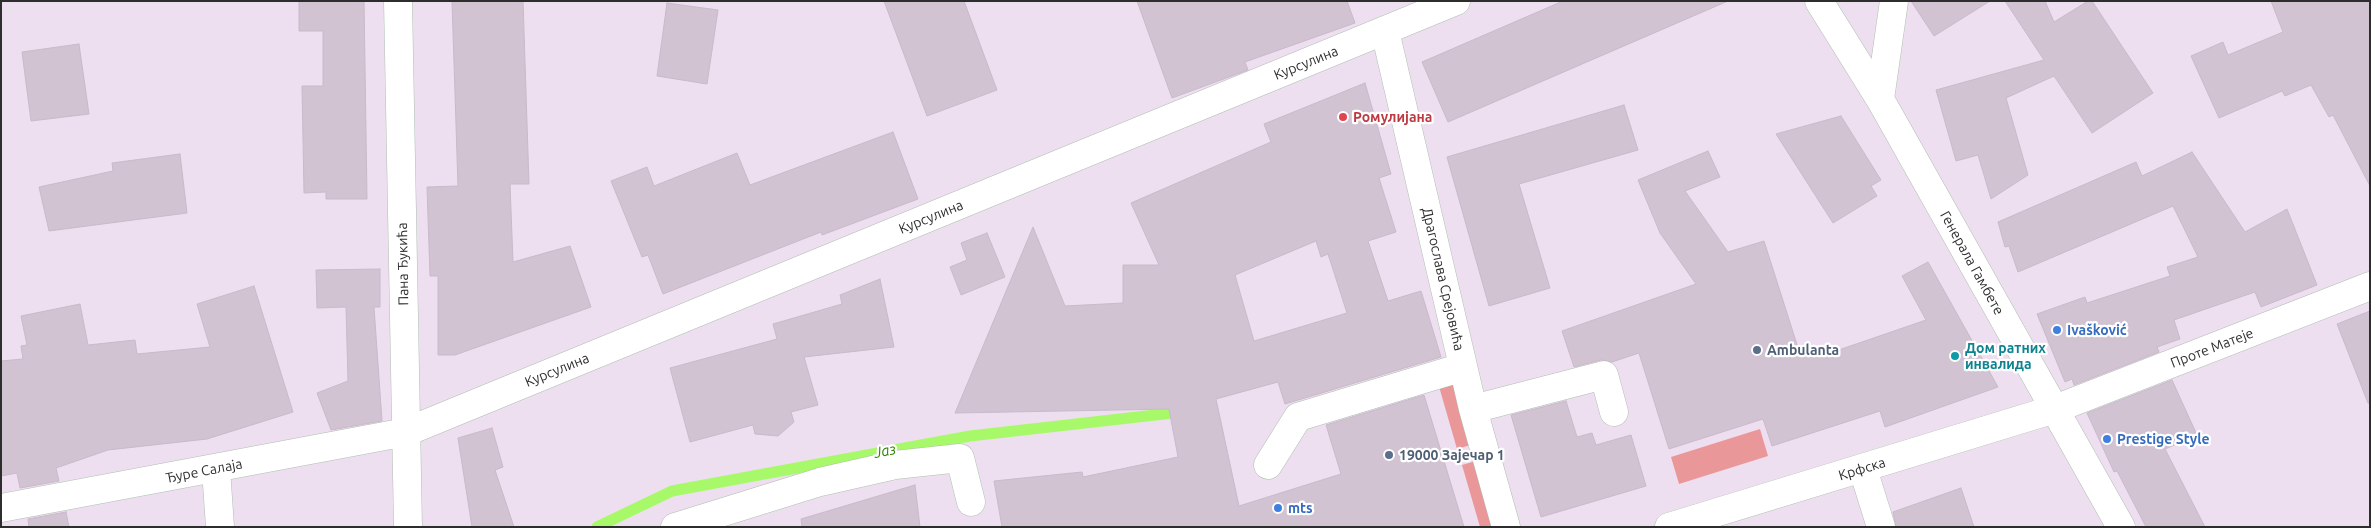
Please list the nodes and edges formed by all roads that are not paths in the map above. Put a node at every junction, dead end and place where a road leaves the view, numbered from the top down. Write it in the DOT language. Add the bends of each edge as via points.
graph roads {
  1 [pos="398,1"];
  2 [pos="1456,1"];
  3 [pos="1820,1"];
  4 [pos="1894,1"];
  5 [pos="1385,30"];
  6 [pos="1880,100"];
  7 [pos="2370,286"];
  8 [pos="1463,367"];
  9 [pos="1473,409"];
  10 [pos="2055,409"];
  11 [pos="1614,412"];
  12 [pos="406,432"];
  13 [pos="1268,465"];
  14 [pos="216,469"];
  15 [pos="1863,469"];
  16 [pos="971,502"];
  17 [pos="1,508"];
  18 [pos="1698,523"];
  19 [pos="220,527"];
  20 [pos="408,527"];
  21 [pos="675,527"];
  22 [pos="1506,527"];
  23 [pos="1669,527"];
  24 [pos="1882,527"];
  25 [pos="2121,527"];
  1 -- 12 [label="street, Пана Ђукића"];
  2 -- 5 [label="street, Курсулина"];
  3 -- 6 [label="street, Генерала Гамбете"];
  4 -- 6 [label="street"];
  5 -- 8 [label="street, Драгослава Срејовића"];
  5 -- 12 [label="street, Курсулина"];
  6 -- 10 [label="street, Генерала Гамбете"];
  7 -- 10 [label="street, Проте Матеје"];
  8 -- 9 [label="street, Драгослава Срејовића"];
  8 -- 13 [label="street" via="1298,416"];
  9 -- 11 [label="street" via="1604,375"];
  9 -- 22 [label="street, Драгослава Срејовића"];
  10 -- 15 [label="street, Крфска"];
  10 -- 25 [label="street, Генерала Гамбете"];
  12 -- 14 [label="street, Ђуре Салаја"];
  12 -- 20 [label="street, Пана Ђукића"];
  14 -- 17 [label="street, Ђуре Салаја"];
  14 -- 19 [label="street"];
  15 -- 18 [label="street, Крфска"];
  15 -- 24 [label="street"];
  16 -- 21 [label="street" via="960,458 895,465 820,482"];
  18 -- 23 [label="street, Крфска"];
}
